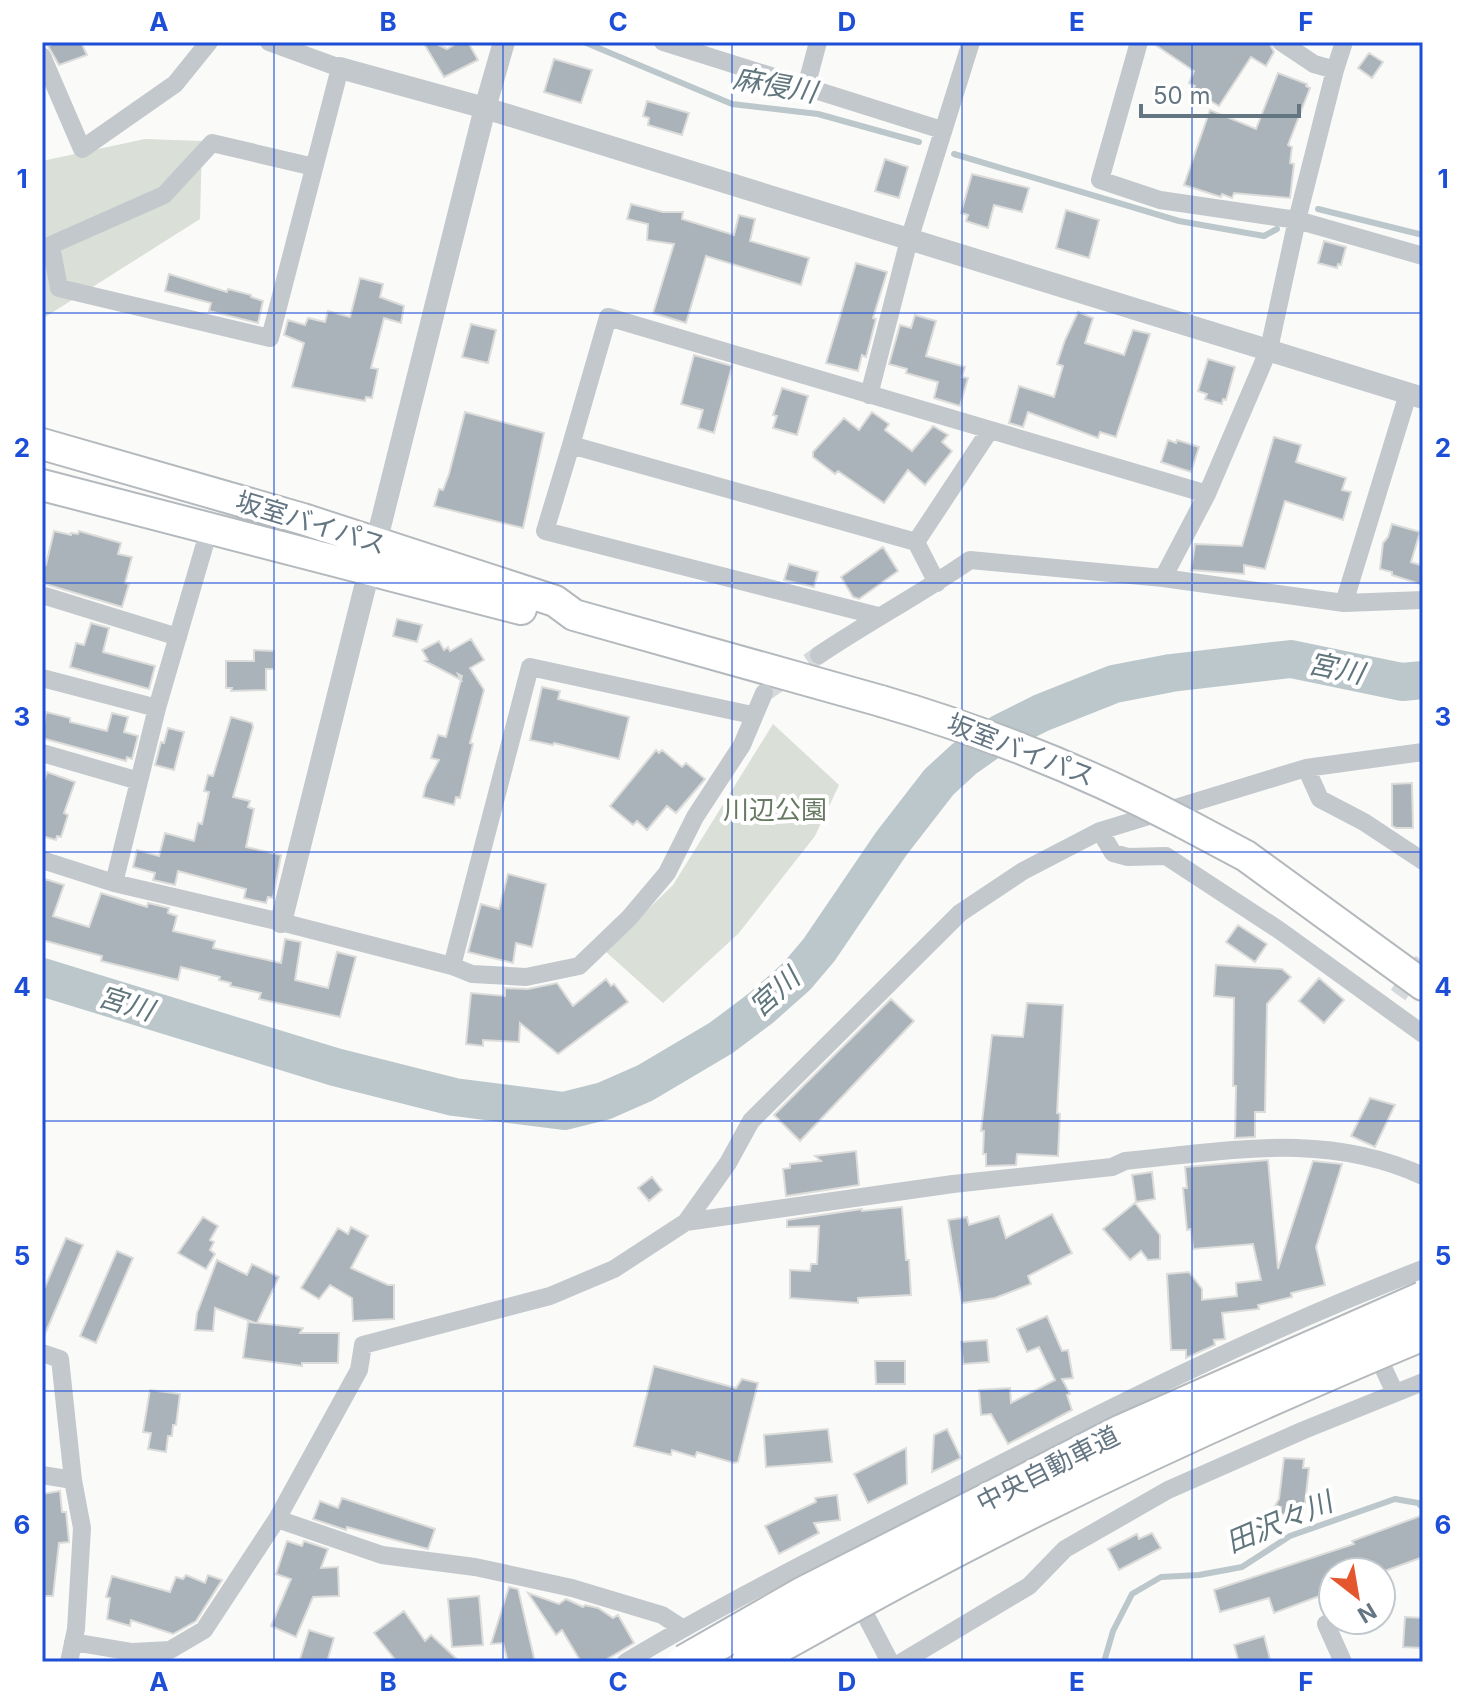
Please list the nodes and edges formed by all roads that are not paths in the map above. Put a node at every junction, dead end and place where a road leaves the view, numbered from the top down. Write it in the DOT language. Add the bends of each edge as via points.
graph roads {
  1 [pos="209,42"];
  2 [pos="269,42"];
  3 [pos="504,42"];
  4 [pos="818,42"];
  5 [pos="971,42"];
  6 [pos="1139,42"];
  7 [pos="1281,42"];
  8 [pos="1344,42"];
  9 [pos="674,44"];
  10 [pos="42,56"];
  11 [pos="340,68"];
  12 [pos="1335,70"];
  13 [pos="806,87"];
  14 [pos="485,108"];
  15 [pos="942,130"];
  16 [pos="314,167"];
  17 [pos="1297,220"];
  18 [pos="909,240"];
  19 [pos="46,248"];
  20 [pos="1423,256"];
  21 [pos="1269,349"];
  22 [pos="869,395"];
  23 [pos="1415,396"];
  24 [pos="990,430"];
  25 [pos="42,444"];
  26 [pos="571,445"];
  27 [pos="42,485"];
  28 [pos="1207,494"];
  29 [pos="916,542"];
  30 [pos="204,547"];
  31 [pos="374,557"];
  32 [pos="1163,578"];
  33 [pos="937,583"];
  34 [pos="42,595"];
  35 [pos="1423,600"];
  36 [pos="1344,603"];
  37 [pos="878,616"];
  38 [pos="178,637"];
  39 [pos="819,655"];
  40 [pos="42,678"];
  41 [pos="764,693"];
  42 [pos="157,708"];
  43 [pos="752,715"];
  44 [pos="1423,752"];
  45 [pos="42,753"];
  46 [pos="1306,768"];
  47 [pos="139,781"];
  48 [pos="1100,831"];
  49 [pos="42,860"];
  50 [pos="1423,861"];
  51 [pos="114,883"];
  52 [pos="281,922"];
  53 [pos="452,966"];
  54 [pos="1403,996"];
  55 [pos="1423,1034"];
  56 [pos="1423,1176"];
  57 [pos="686,1222"];
  58 [pos="1423,1269"];
  59 [pos="1351,1298"];
  60 [pos="1423,1299"];
  61 [pos="1423,1333"];
  62 [pos="42,1353"];
  63 [pos="1423,1382"];
  64 [pos="1395,1393"];
  65 [pos="42,1475"];
  66 [pos="73,1480"];
  67 [pos="277,1519"];
  68 [pos="830,1550"];
  69 [pos="682,1628"];
  70 [pos="1331,1636"];
  71 [pos="73,1642"];
  72 [pos="69,1662"];
  73 [pos="626,1662"];
  74 [pos="685,1662"];
  75 [pos="749,1662"];
  76 [pos="890,1662"];
  77 [pos="902,1662"];
  78 [pos="1343,1662"];
  1 -- 10 [label="street" via="175,84 82,149"];
  2 -- 11 [label="street"];
  3 -- 14 [label="street"];
  4 -- 13 [label="street"];
  5 -- 15 [label="street"];
  6 -- 17 [label="street" via="1100,180 1160,200"];
  7 -- 12 [label="street" via="1314,64"];
  8 -- 12 [label="street"];
  9 -- 13 [label="street"];
  11 -- 14 [label="street"];
  11 -- 16 [label="street"];
  12 -- 17 [label="street"];
  13 -- 15 [label="street"];
  14 -- 18 [label="street"];
  14 -- 31 [label="street"];
  15 -- 18 [label="street"];
  16 -- 19 [label="street" via="212,143 164,195"];
  16 -- 19 [label="street" via="270,338 59,288"];
  17 -- 20 [label="street"];
  17 -- 21 [label="street"];
  18 -- 21 [label="street"];
  18 -- 22 [label="street"];
  21 -- 23 [label="street"];
  21 -- 28 [label="street"];
  22 -- 24 [label="street"];
  22 -- 26 [label="street" via="608,317"];
  23 -- 36 [label="street"];
  24 -- 28 [label="street"];
  24 -- 29 [label="street"];
  25 -- 31 [label="highway, 坂室バイパス" via="303,519"];
  26 -- 29 [label="street"];
  26 -- 37 [label="street" via="545,531"];
  27 -- 31 [label="highway, 坂室バイパス"];
  28 -- 32 [label="street"];
  29 -- 33 [label="street"];
  30 -- 38 [label="street"];
  31 -- 52 [label="street"];
  31 -- 54 [label="highway, 坂室バイパス, bridge" via="552,617 574,615 955,723 1113,785 1246,856"];
  32 -- 33 [label="street" via="970,560"];
  32 -- 36 [label="street"];
  33 -- 37 [label="street"];
  34 -- 38 [label="street"];
  35 -- 36 [label="street"];
  37 -- 39 [label="street"];
  38 -- 42 [label="street"];
  40 -- 42 [label="street"];
  41 -- 43 [label="street"];
  42 -- 47 [label="street"];
  43 -- 53 [label="street" via="742,745 695,817 667,873 579,966 526,977 472,974"];
  43 -- 53 [label="street" via="530,667"];
  44 -- 46 [label="street"];
  45 -- 47 [label="street"];
  46 -- 48 [label="street"];
  46 -- 50 [label="street" via="1320,799"];
  47 -- 51 [label="street"];
  48 -- 54 [label="street" via="1113,853 1166,856 1279,930"];
  48 -- 57 [label="street" via="1023,871 939,932 751,1121"];
  49 -- 51 [label="street"];
  51 -- 52 [label="street"];
  52 -- 53 [label="street"];
  54 -- 55 [label="street"];
  56 -- 57 [label="street" via="1357,1153 1302,1146 1125,1161 1112,1167"];
  57 -- 67 [label="street" via="614,1269 550,1296 363,1345 359,1370"];
  58 -- 59 [label="street"];
  59 -- 64 [label="street"];
  59 -- 68 [label="street" via="1155,1388"];
  60 -- 74 [label="highway, 中央自動車道, bridge" via="1122,1432 802,1595"];
  61 -- 75 [label="highway, 中央自動車道, bridge" via="1125,1467 914,1571"];
  62 -- 66 [label="street" via="60,1359"];
  63 -- 64 [label="street"];
  64 -- 77 [label="street" via="1168,1490 1065,1549 1029,1586"];
  65 -- 66 [label="street"];
  66 -- 71 [label="street" via="82,1528"];
  67 -- 69 [label="street" via="382,1555 475,1567 572,1588 662,1615"];
  67 -- 71 [label="street" via="204,1630 170,1650 132,1652"];
  68 -- 69 [label="street"];
  68 -- 76 [label="street"];
  69 -- 73 [label="street"];
  70 -- 78 [label="street"];
  71 -- 72 [label="street"];
}
